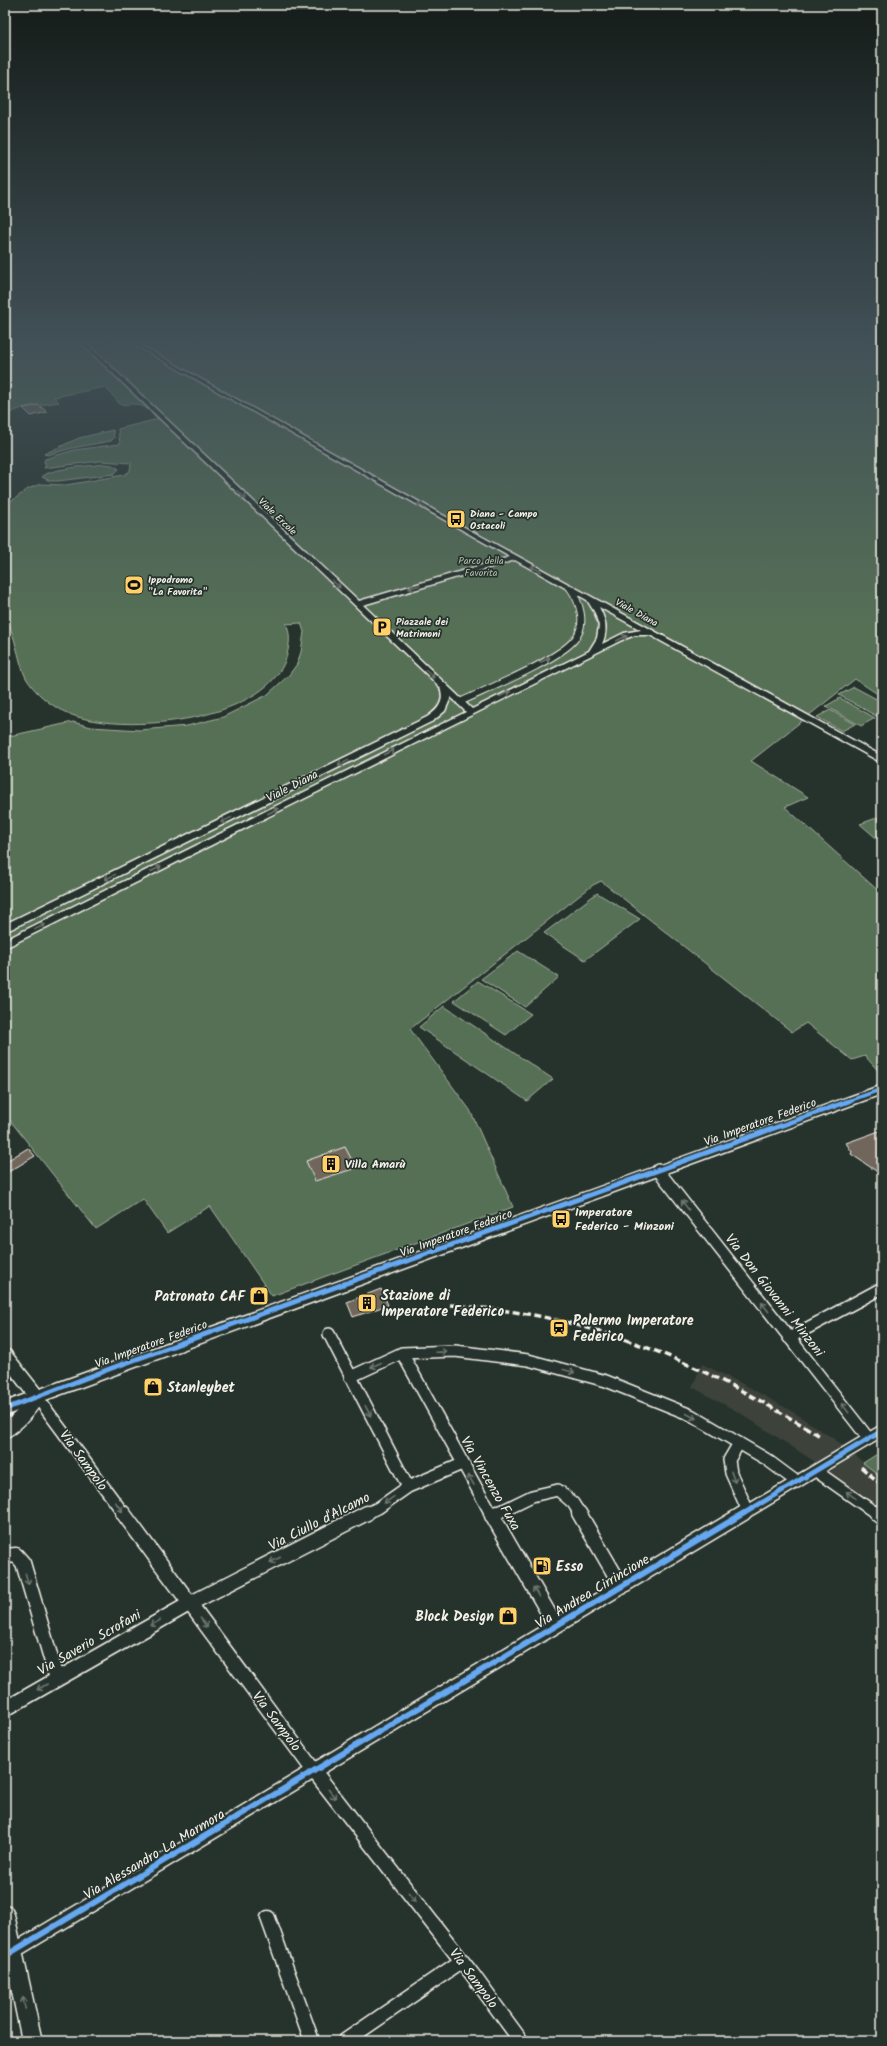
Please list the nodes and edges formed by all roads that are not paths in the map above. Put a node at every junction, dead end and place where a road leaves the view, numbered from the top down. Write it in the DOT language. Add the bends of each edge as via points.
graph roads {
  1 [pos="182,437"];
  2 [pos="301,437"];
  3 [pos="515,558"];
  4 [pos="570,588"];
  5 [pos="591,599"];
  6 [pos="357,604"];
  7 [pos="656,636"];
  8 [pos="591,653"];
  9 [pos="444,687"];
  10 [pos="460,702"];
  11 [pos="470,711"];
  12 [pos="882,760"];
  13 [pos="5,928"];
  14 [pos="5,944"];
  15 [pos="882,1089"];
  16 [pos="658,1170"];
  17 [pos="882,1288"];
  18 [pos="329,1334"];
  19 [pos="789,1338"];
  20 [pos="402,1353"];
  21 [pos="5,1356"];
  22 [pos="350,1377"];
  23 [pos="37,1397"];
  24 [pos="5,1409"];
  25 [pos="882,1430"];
  26 [pos="5,1431"];
  27 [pos="869,1438"];
  28 [pos="738,1443"];
  29 [pos="462,1464"];
  30 [pos="816,1471"];
  31 [pos="797,1482"];
  32 [pos="408,1487"];
  33 [pos="748,1511"];
  34 [pos="492,1516"];
  35 [pos="882,1518"];
  36 [pos="5,1556"];
  37 [pos="622,1587"];
  38 [pos="189,1604"];
  39 [pos="556,1626"];
  40 [pos="57,1679"];
  41 [pos="5,1709"];
  42 [pos="314,1771"];
  43 [pos="5,1914"];
  44 [pos="268,1918"];
  45 [pos="9,1954"];
  46 [pos="462,1961"];
  47 [pos="32,2041"];
  48 [pos="312,2041"];
  49 [pos="345,2041"];
  50 [pos="521,2041"];
  1 -- 6 [label="street, Viale Ercole, one-way"];
  3 -- 2 [label="street, Viale Diana, one-way"];
  4 -- 3 [label="street, Viale Diana, one-way"];
  3 -- 6 [label="street, one-way"];
  4 -- 5 [label="street, Viale Diana"];
  10 -- 4 [label="street, one-way" via="548,659 574,640 581,621 576,596"];
  5 -- 7 [label="street, Viale Diana"];
  5 -- 8 [label="street, Viale Diana" via="600,615 603,630 599,644"];
  6 -- 9 [label="street, Viale Ercole, one-way"];
  8 -- 7 [label="street, Viale Diana, one-way" via="636,632"];
  7 -- 12 [label="street"];
  11 -- 8 [label="street, Viale Diana, one-way"];
  9 -- 10 [label="street, Viale Ercole"];
  9 -- 13 [label="street, Viale Diana, one-way" via="447,693 446,704 430,719"];
  10 -- 11 [label="street, Viale Ercole"];
  14 -- 11 [label="street, Viale Diana, one-way"];
  15 -- 16 [label="street, Via Imperatore Federico"];
  19 -- 16 [label="street, Via Don Giovanni Minzoni, one-way"];
  16 -- 23 [label="street, Via Imperatore Federico"];
  17 -- 19 [label="street"];
  18 -- 22 [label="street"];
  27 -- 19 [label="street, Via Don Giovanni Minzoni, one-way"];
  20 -- 22 [label="street, one-way"];
  20 -- 28 [label="street, one-way" via="455,1351 528,1360 598,1379 691,1415"];
  20 -- 29 [label="street, Via Vincenzo Fuxa"];
  21 -- 23 [label="street"];
  22 -- 32 [label="street, one-way"];
  23 -- 24 [label="street, Via Imperatore Federico"];
  23 -- 26 [label="street" via="23,1415"];
  23 -- 38 [label="street, Via Sampolo, one-way"];
  25 -- 27 [label="street, Via Andrea Cirrincione"];
  27 -- 30 [label="street, Via Andrea Cirrincione"];
  28 -- 31 [label="street" via="766,1459"];
  28 -- 33 [label="street, one-way" via="729,1460 731,1473"];
  29 -- 32 [label="street, Via Ciullo d'Alcamo"];
  34 -- 29 [label="street, Via Vincenzo Fuxa, one-way"];
  30 -- 31 [label="street, Via Andrea Cirrincione"];
  35 -- 30 [label="street, one-way"];
  31 -- 33 [label="street, Via Andrea Cirrincione"];
  32 -- 38 [label="street, Via Ciullo d'Alcamo, one-way" via="378,1508"];
  33 -- 37 [label="street, Via Andrea Cirrincione"];
  34 -- 37 [label="street" via="532,1496 558,1490 573,1503"];
  39 -- 34 [label="street, Via Vincenzo Fuxa, one-way"];
  36 -- 40 [label="street, one-way" via="16,1555 23,1563"];
  37 -- 39 [label="street, Via Andrea Cirrincione"];
  38 -- 40 [label="street, Via Saverio Scrofani, one-way"];
  38 -- 42 [label="street, Via Sampolo, one-way"];
  39 -- 42 [label="street, Via Andrea Cirrincione"];
  40 -- 41 [label="street, Via Saverio Scrofani, one-way"];
  42 -- 45 [label="street, Via Alessandro La Marmora"];
  42 -- 46 [label="street, Via Sampolo, one-way"];
  43 -- 45 [label="street"];
  44 -- 48 [label="street"];
  47 -- 45 [label="street, one-way"];
  46 -- 49 [label="street"];
  46 -- 50 [label="street, Via Sampolo"];
}
